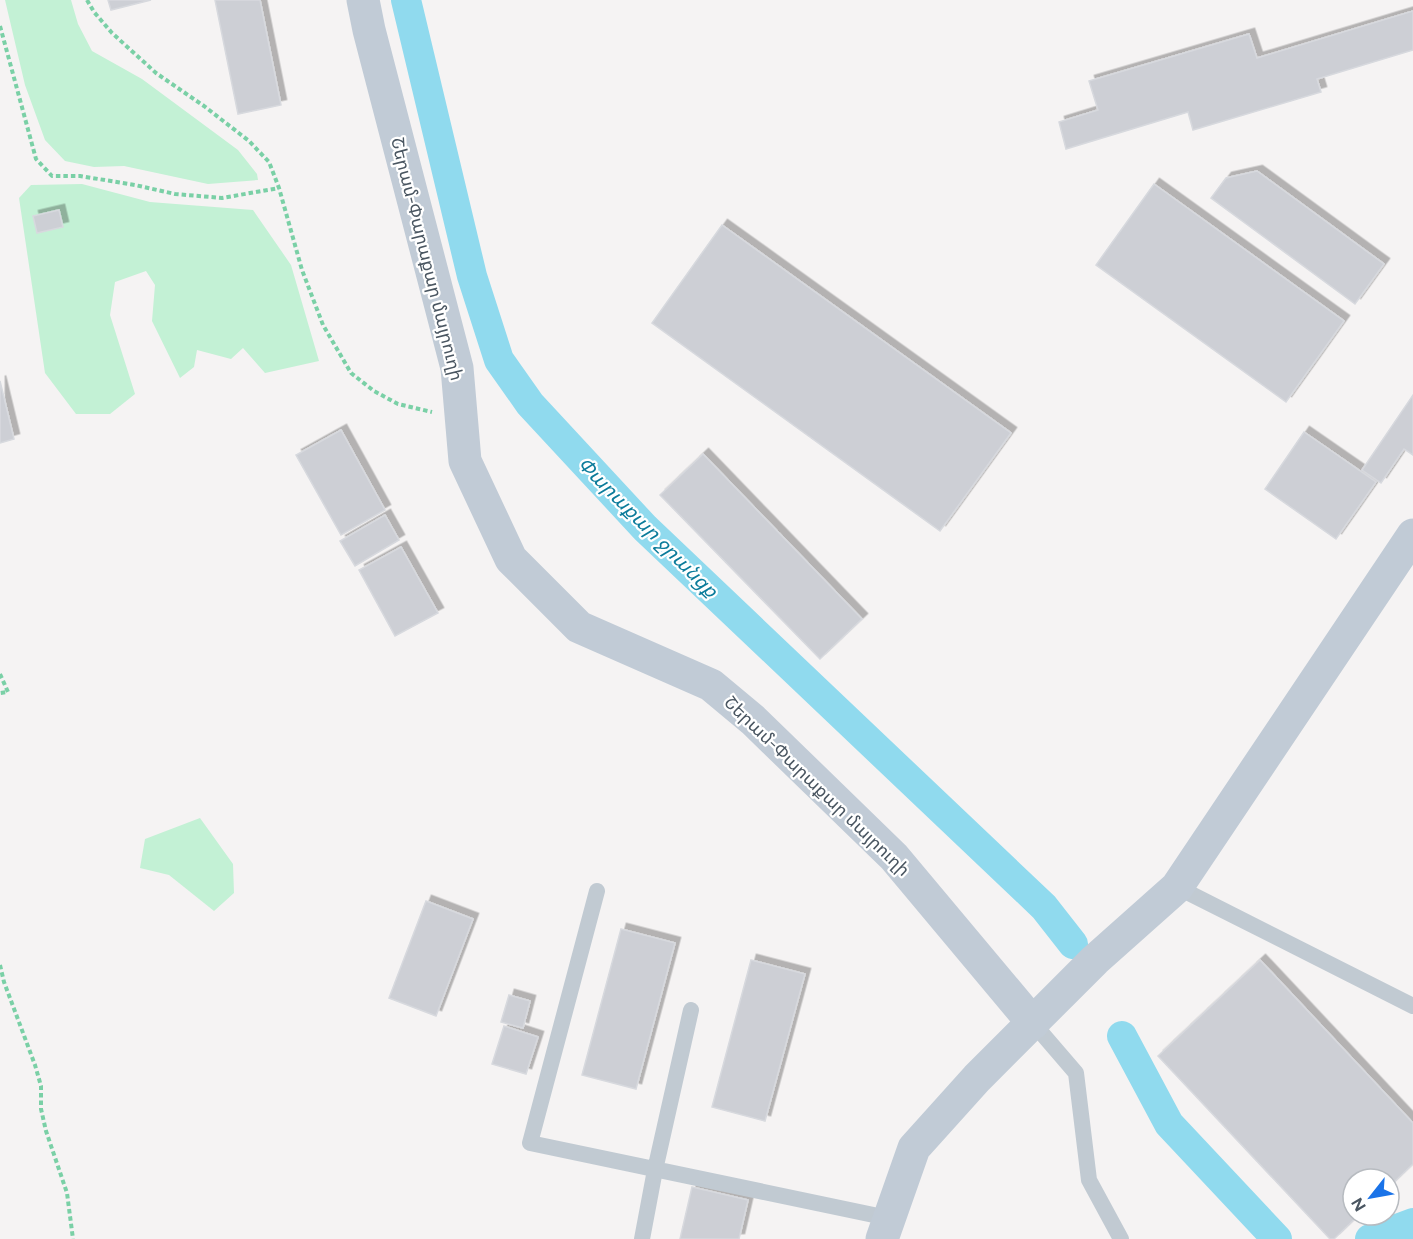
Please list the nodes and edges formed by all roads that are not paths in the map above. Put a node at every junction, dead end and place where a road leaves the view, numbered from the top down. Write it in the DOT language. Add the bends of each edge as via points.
graph roads {
  1 [pos="363,0"];
  2 [pos="1413,535"];
  3 [pos="1176,887"];
  4 [pos="597,891"];
  5 [pos="1413,1006"];
  6 [pos="691,1010"];
  7 [pos="1033,1023"];
  8 [pos="655,1170"];
  9 [pos="885,1229"];
  10 [pos="642,1239"];
  11 [pos="1121,1239"];
  1 -- 7 [label="street, Շերամ-Փարաքար մայրուղի" via="457,368 465,461 511,559 579,627 711,685 753,720 894,857"];
  2 -- 3 [label="street"];
  3 -- 5 [label="lane"];
  3 -- 7 [label="street"];
  4 -- 8 [label="lane" via="530,1143"];
  6 -- 8 [label="lane"];
  7 -- 9 [label="street" via="914,1148"];
  7 -- 11 [label="lane" via="1076,1073 1089,1180"];
  8 -- 9 [label="lane"];
  8 -- 10 [label="lane"];
}
